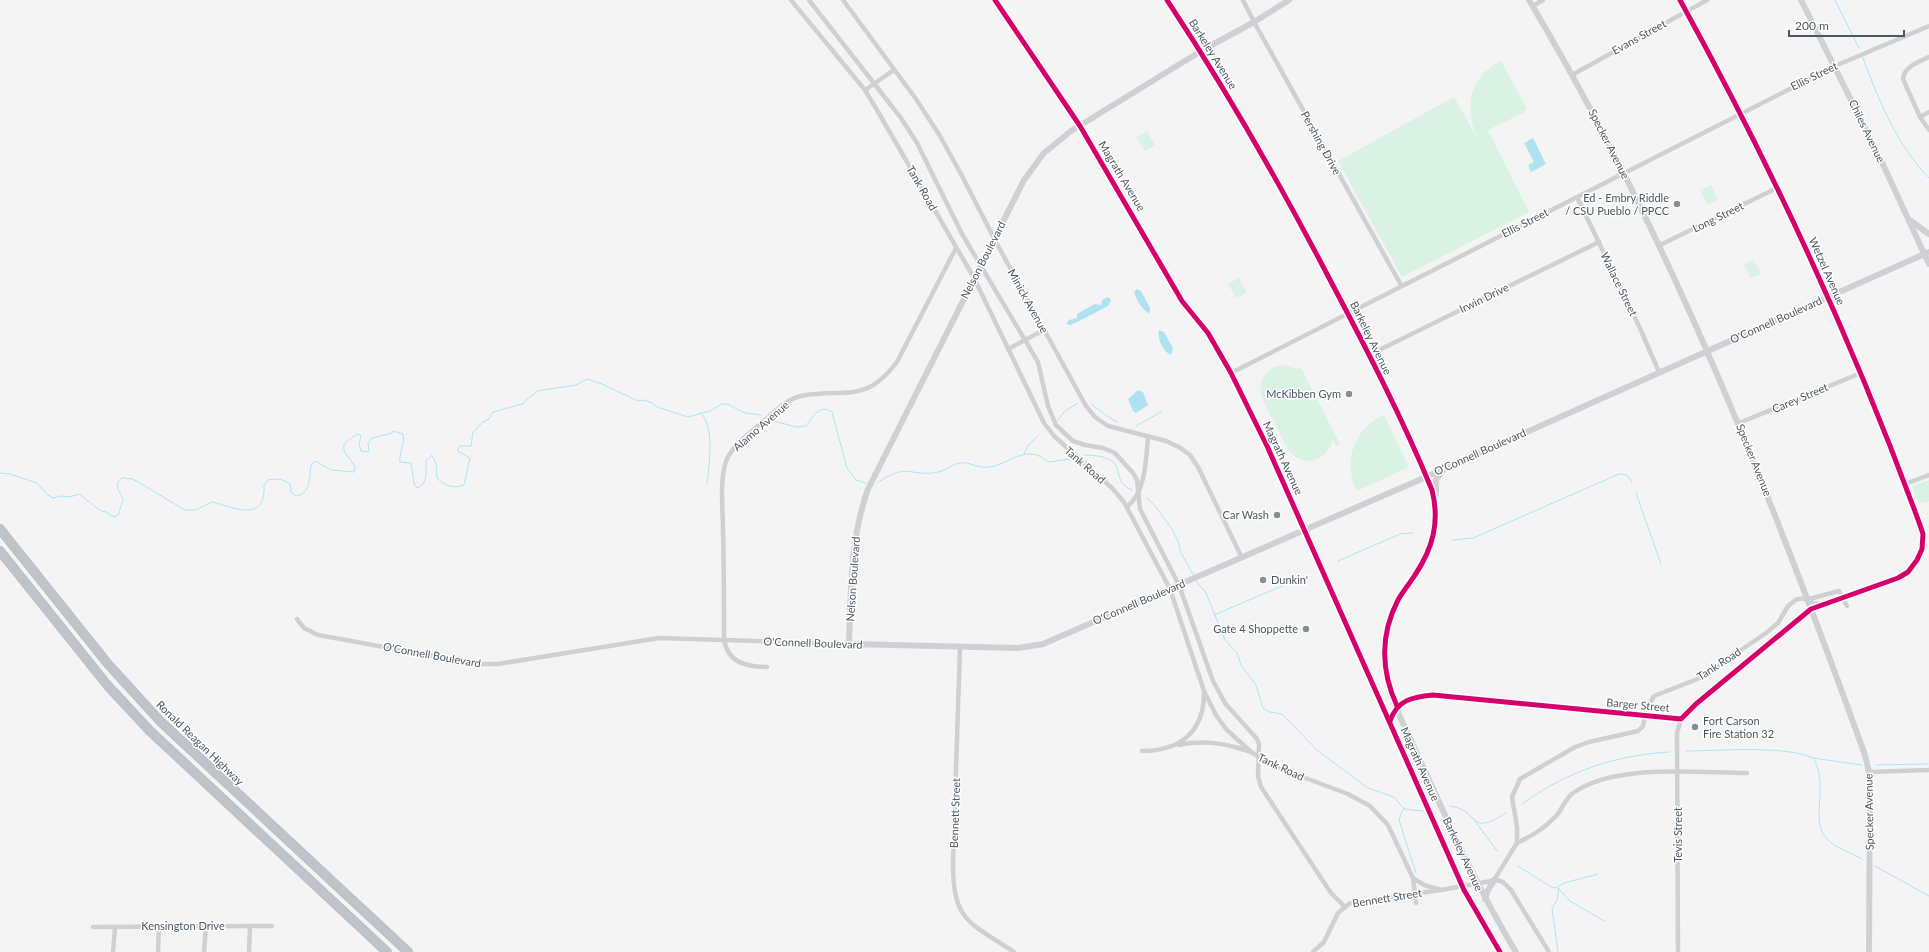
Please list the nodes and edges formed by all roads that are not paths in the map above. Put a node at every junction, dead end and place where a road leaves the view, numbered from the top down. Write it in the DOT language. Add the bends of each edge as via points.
graph roads {
  1 [pos="791,0"];
  2 [pos="809,0"];
  3 [pos="843,0"];
  4 [pos="995,0"];
  5 [pos="1167,0"];
  6 [pos="1243,0"];
  7 [pos="1529,0"];
  8 [pos="1543,0"];
  9 [pos="1680,0"];
  10 [pos="1707,0"];
  11 [pos="1801,0"];
  12 [pos="1286,1"];
  13 [pos="1533,6"];
  14 [pos="1686,11"];
  15 [pos="1254,22"];
  16 [pos="1929,26"];
  17 [pos="1200,51"];
  18 [pos="1929,57"];
  19 [pos="1835,66"];
  20 [pos="894,70"];
  21 [pos="1572,75"];
  22 [pos="874,84"];
  23 [pos="865,90"];
  24 [pos="1929,112"];
  25 [pos="1741,113"];
  26 [pos="1920,117"];
  27 [pos="1080,126"];
  28 [pos="1929,130"];
  29 [pos="1624,173"];
  30 [pos="1777,188"];
  31 [pos="1577,197"];
  32 [pos="1909,219"];
  33 [pos="1929,234"];
  34 [pos="994,239"];
  35 [pos="1599,242"];
  36 [pos="1660,245"];
  37 [pos="956,248"];
  38 [pos="1927,253"];
  39 [pos="1929,264"];
  40 [pos="980,266"];
  41 [pos="974,278"];
  42 [pos="1401,285"];
  43 [pos="1829,297"];
  44 [pos="1348,313"];
  45 [pos="1044,330"];
  46 [pos="1026,340"];
  47 [pos="1008,350"];
  48 [pos="1708,351"];
  49 [pos="1369,355"];
  50 [pos="1659,372"];
  51 [pos="1231,373"];
  52 [pos="1861,373"];
  53 [pos="1739,423"];
  54 [pos="1148,436"];
  55 [pos="1445,468"];
  56 [pos="1929,475"];
  57 [pos="1426,476"];
  58 [pos="1905,484"];
  59 [pos="1138,494"];
  60 [pos="1127,507"];
  61 [pos="1436,512"];
  62 [pos="0,529"];
  63 [pos="1305,530"];
  64 [pos="0,551"];
  65 [pos="1242,558"];
  66 [pos="1917,560"];
  67 [pos="1179,585"];
  68 [pos="1170,589"];
  69 [pos="1844,597"];
  70 [pos="1807,598"];
  71 [pos="1821,606"];
  72 [pos="1847,606"];
  73 [pos="1811,609"];
  74 [pos="297,619"];
  75 [pos="724,640"];
  76 [pos="849,644"];
  77 [pos="960,647"];
  78 [pos="767,667"];
  79 [pos="1204,692"];
  80 [pos="1397,706"];
  81 [pos="1646,716"];
  82 [pos="1681,719"];
  83 [pos="1390,721"];
  84 [pos="1175,746"];
  85 [pos="1142,751"];
  86 [pos="1251,752"];
  87 [pos="1259,758"];
  88 [pos="1929,770"];
  89 [pos="1869,772"];
  90 [pos="1678,773"];
  91 [pos="1747,774"];
  92 [pos="1517,843"];
  93 [pos="1413,878"];
  94 [pos="1494,880"];
  95 [pos="1476,883"];
  96 [pos="1463,886"];
  97 [pos="1441,890"];
  98 [pos="1414,893"];
  99 [pos="1485,899"];
  100 [pos="1416,903"];
  101 [pos="1344,906"];
  102 [pos="159,926"];
  103 [pos="206,926"];
  104 [pos="250,926"];
  105 [pos="272,926"];
  106 [pos="94,927"];
  107 [pos="115,927"];
  108 [pos="114,952"];
  109 [pos="158,952"];
  110 [pos="204,952"];
  111 [pos="249,952"];
  112 [pos="387,952"];
  113 [pos="408,952"];
  114 [pos="1014,952"];
  115 [pos="1313,952"];
  116 [pos="1500,952"];
  117 [pos="1516,952"];
  118 [pos="1549,952"];
  119 [pos="1678,952"];
  120 [pos="1869,952"];
  1 -- 23 [label="street, Tank Road"];
  2 -- 22 [label="street"];
  3 -- 20 [label="street, Minick Avenue"];
  4 -- 27 [label="main road, Magrath Avenue"];
  5 -- 17 [label="main road, Barkeley Avenue"];
  6 -- 15 [label="street, Pershing Drive"];
  7 -- 13 [label="main road, Specker Avenue"];
  8 -- 13 [label="street"];
  9 -- 14 [label="main road, Wetzel Avenue"];
  10 -- 14 [label="street, Evans Street"];
  11 -- 19 [label="main road, Chiles Avenue"];
  12 -- 15 [label="main road, Nelson Boulevard"];
  13 -- 21 [label="main road, Specker Avenue"];
  14 -- 21 [label="street, Evans Street"];
  14 -- 25 [label="street, Wetzel Avenue"];
  15 -- 17 [label="main road, Nelson Boulevard"];
  15 -- 42 [label="street, Pershing Drive"];
  16 -- 19 [label="street, Ellis Street"];
  17 -- 27 [label="main road, Nelson Boulevard"];
  17 -- 44 [label="main road, Barkeley Avenue" via="1274,174"];
  18 -- 26 [label="street" via="1906,69 1903,74"];
  19 -- 25 [label="street, Ellis Street"];
  19 -- 32 [label="main road, Chiles Avenue"];
  20 -- 22 [label="street"];
  20 -- 34 [label="street, Minick Avenue" via="940,136"];
  21 -- 29 [label="main road, Specker Avenue"];
  22 -- 23 [label="street"];
  22 -- 40 [label="street" via="917,143"];
  23 -- 37 [label="street, Tank Road"];
  24 -- 26 [label="street"];
  25 -- 29 [label="street, Ellis Street"];
  25 -- 30 [label="street, Wetzel Avenue"];
  26 -- 28 [label="street"];
  27 -- 34 [label="main road, Nelson Boulevard" via="1051,146 1035,162"];
  27 -- 51 [label="main road, Magrath Avenue" via="1182,301 1208,333"];
  29 -- 31 [label="street, Ellis Street"];
  29 -- 36 [label="main road, Specker Avenue"];
  30 -- 36 [label="street, Long Street"];
  30 -- 43 [label="street, Wetzel Avenue"];
  31 -- 35 [label="street, Wallace Street"];
  31 -- 42 [label="street, Ellis Street"];
  32 -- 33 [label="main road"];
  32 -- 38 [label="main road, Chiles Avenue"];
  34 -- 40 [label="main road, Nelson Boulevard"];
  34 -- 45 [label="street, Minick Avenue"];
  35 -- 49 [label="street, Irwin Drive"];
  35 -- 50 [label="street, Wallace Street"];
  36 -- 48 [label="main road, Specker Avenue"];
  37 -- 41 [label="street, Tank Road"];
  37 -- 75 [label="street, Alamo Avenue" via="898,362 886,376 856,392 806,395 790,400 730,454 725,466 723,486"];
  38 -- 39 [label="main road, Chiles Avenue"];
  38 -- 43 [label="main road, O'Connell Boulevard"];
  40 -- 41 [label="main road, Nelson Boulevard"];
  40 -- 46 [label="street"];
  41 -- 47 [label="street, Tank Road"];
  41 -- 76 [label="main road, Nelson Boulevard" via="865,497 852,558"];
  42 -- 44 [label="street, Ellis Street"];
  43 -- 48 [label="main road, O'Connell Boulevard"];
  43 -- 52 [label="street, Wetzel Avenue"];
  44 -- 49 [label="main road, Barkeley Avenue"];
  44 -- 51 [label="street, Ellis Street"];
  45 -- 46 [label="street"];
  45 -- 54 [label="street, Minick Avenue" via="1086,406 1095,417 1112,428"];
  46 -- 47 [label="street"];
  46 -- 59 [label="street" via="1038,362 1048,406 1056,425 1073,441 1115,453 1137,480"];
  47 -- 60 [label="street, Tank Road" via="1048,430 1116,492"];
  48 -- 50 [label="main road, O'Connell Boulevard"];
  48 -- 53 [label="main road, Specker Avenue"];
  49 -- 57 [label="main road, Barkeley Avenue"];
  50 -- 55 [label="main road, O'Connell Boulevard"];
  51 -- 63 [label="main road, Magrath Avenue"];
  52 -- 53 [label="street, Carey Street"];
  52 -- 58 [label="street, Wetzel Avenue"];
  53 -- 70 [label="main road, Specker Avenue"];
  54 -- 59 [label="street"];
  54 -- 65 [label="street, Minick Avenue" via="1174,444 1192,457"];
  55 -- 57 [label="main road, O'Connell Boulevard"];
  55 -- 61 [label="main road" via="1435,482"];
  56 -- 58 [label="street"];
  57 -- 61 [label="main road, Barkeley Avenue"];
  57 -- 63 [label="main road, O'Connell Boulevard"];
  58 -- 66 [label="street, Wetzel Avenue" via="1923,534 1922,548"];
  59 -- 60 [label="street"];
  59 -- 67 [label="street" via="1140,509"];
  60 -- 68 [label="street, Tank Road"];
  61 -- 80 [label="main road, Barkeley Avenue" via="1430,549 1396,604 1385,639 1385,671 1389,689"];
  62 -- 113 [label="highway, Ronald Reagan Highway" via="108,664 160,721"];
  63 -- 65 [label="main road, O'Connell Boulevard"];
  63 -- 83 [label="main road, Magrath Avenue"];
  64 -- 112 [label="highway" via="108,686 150,731"];
  65 -- 67 [label="main road, O'Connell Boulevard"];
  66 -- 69 [label="street, Barger Street" via="1908,572 1898,578"];
  67 -- 68 [label="main road, O'Connell Boulevard"];
  67 -- 87 [label="street" via="1213,681 1225,703 1257,739"];
  68 -- 77 [label="main road, O'Connell Boulevard" via="1033,647"];
  68 -- 79 [label="street, Tank Road"];
  69 -- 70 [label="street, Tank Road" via="1839,591"];
  69 -- 71 [label="street, Barger Street"];
  69 -- 72 [label="street"];
  70 -- 71 [label="main road" via="1813,604"];
  70 -- 73 [label="main road, Specker Avenue"];
  70 -- 81 [label="street, Tank Road" via="1793,601 1775,627 1700,678 1654,696 1648,704"];
  71 -- 73 [label="street, Barger Street"];
  73 -- 82 [label="street, Barger Street"];
  73 -- 89 [label="main road, Specker Avenue"];
  74 -- 75 [label="street, O'Connell Boulevard" via="304,628 318,635 478,664 498,664 651,638"];
  75 -- 76 [label="street, O'Connell Boulevard"];
  75 -- 78 [label="street, Alamo Avenue" via="728,652 738,662 748,666"];
  76 -- 77 [label="main road, O'Connell Boulevard"];
  77 -- 114 [label="street, Bennett Street" via="953,862 955,893 958,906 965,918"];
  79 -- 84 [label="street" via="1202,711 1196,726"];
  79 -- 86 [label="street, Tank Road" via="1226,729"];
  80 -- 81 [label="street, Barger Street" via="1409,699 1433,695"];
  80 -- 83 [label="street"];
  80 -- 95 [label="main road, Barkeley Avenue"];
  81 -- 82 [label="street, Barger Street"];
  81 -- 92 [label="street, Tank Road" via="1643,726 1638,731 1575,747 1520,779 1512,797"];
  82 -- 90 [label="street, Tevis Street" via="1677,733"];
  83 -- 96 [label="main road, Magrath Avenue"];
  84 -- 85 [label="street" via="1158,751"];
  84 -- 86 [label="street" via="1214,743"];
  86 -- 87 [label="street, Tank Road"];
  87 -- 93 [label="street, Tank Road" via="1354,796 1370,806 1388,825"];
  87 -- 101 [label="street" via="1258,776 1261,787 1331,893"];
  88 -- 89 [label="street"];
  89 -- 120 [label="main road, Specker Avenue"];
  90 -- 91 [label="street"];
  90 -- 92 [label="street" via="1639,773 1589,784 1571,794 1558,814 1542,831"];
  90 -- 119 [label="street, Tevis Street"];
  92 -- 94 [label="street"];
  93 -- 97 [label="street" via="1427,887"];
  93 -- 98 [label="street, Tank Road"];
  94 -- 95 [label="street, Bennett Street"];
  94 -- 99 [label="main road"];
  94 -- 118 [label="street" via="1501,881 1511,890"];
  95 -- 96 [label="street, Bennett Street"];
  95 -- 99 [label="main road, Barkeley Avenue"];
  96 -- 97 [label="street, Bennett Street"];
  96 -- 116 [label="main road, Magrath Avenue"];
  97 -- 98 [label="street, Bennett Street"];
  98 -- 100 [label="street, Tank Road"];
  98 -- 101 [label="street, Bennett Street"];
  99 -- 117 [label="main road, Barkeley Avenue"];
  101 -- 115 [label="street, Bennett Street" via="1324,942"];
  102 -- 103 [label="street, Kensington Drive"];
  102 -- 107 [label="street, Kensington Drive"];
  102 -- 109 [label="street"];
  103 -- 104 [label="street, Kensington Drive"];
  103 -- 110 [label="street"];
  104 -- 105 [label="street, Kensington Drive"];
  104 -- 111 [label="street"];
  106 -- 107 [label="street, Kensington Drive"];
  107 -- 108 [label="street"];
}
